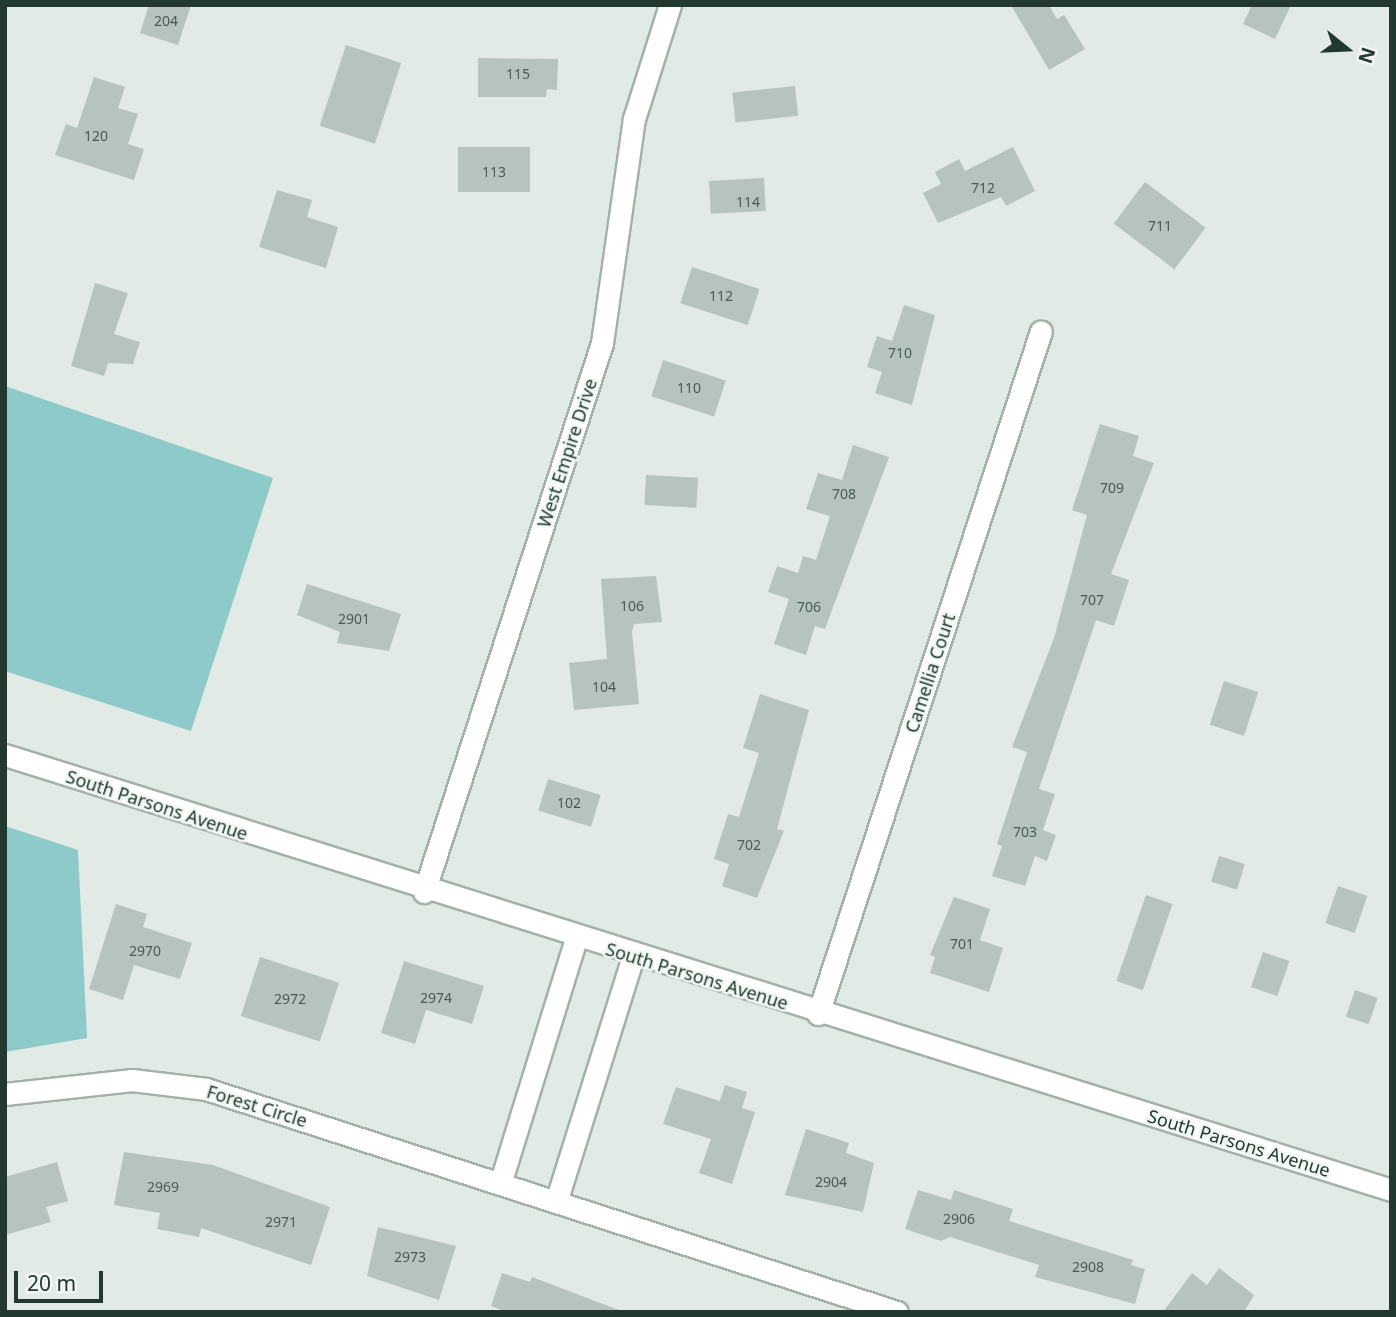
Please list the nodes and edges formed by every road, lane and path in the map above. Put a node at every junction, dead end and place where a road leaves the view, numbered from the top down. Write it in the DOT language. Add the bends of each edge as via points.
graph roads {
  1 [pos="670,5"];
  2 [pos="1041,331"];
  3 [pos="5,755"];
  4 [pos="424,892"];
  5 [pos="576,939"];
  6 [pos="633,956"];
  7 [pos="818,1014"];
  8 [pos="5,1094"];
  9 [pos="500,1184"];
  10 [pos="1391,1190"];
  11 [pos="556,1202"];
  12 [pos="897,1312"];
  1 -- 4 [label="street, West Empire Drive" via="634,119 602,343"];
  2 -- 7 [label="street, Camellia Court"];
  3 -- 4 [label="street, South Parsons Avenue"];
  4 -- 5 [label="street, South Parsons Avenue"];
  5 -- 6 [label="street, South Parsons Avenue"];
  5 -- 9 [label="street"];
  6 -- 7 [label="street, South Parsons Avenue"];
  6 -- 11 [label="street"];
  7 -- 10 [label="street, South Parsons Avenue"];
  8 -- 9 [label="street, Forest Circle" via="132,1080 206,1089"];
  9 -- 11 [label="street, Forest Circle"];
  11 -- 12 [label="street, Forest Circle"];
}
